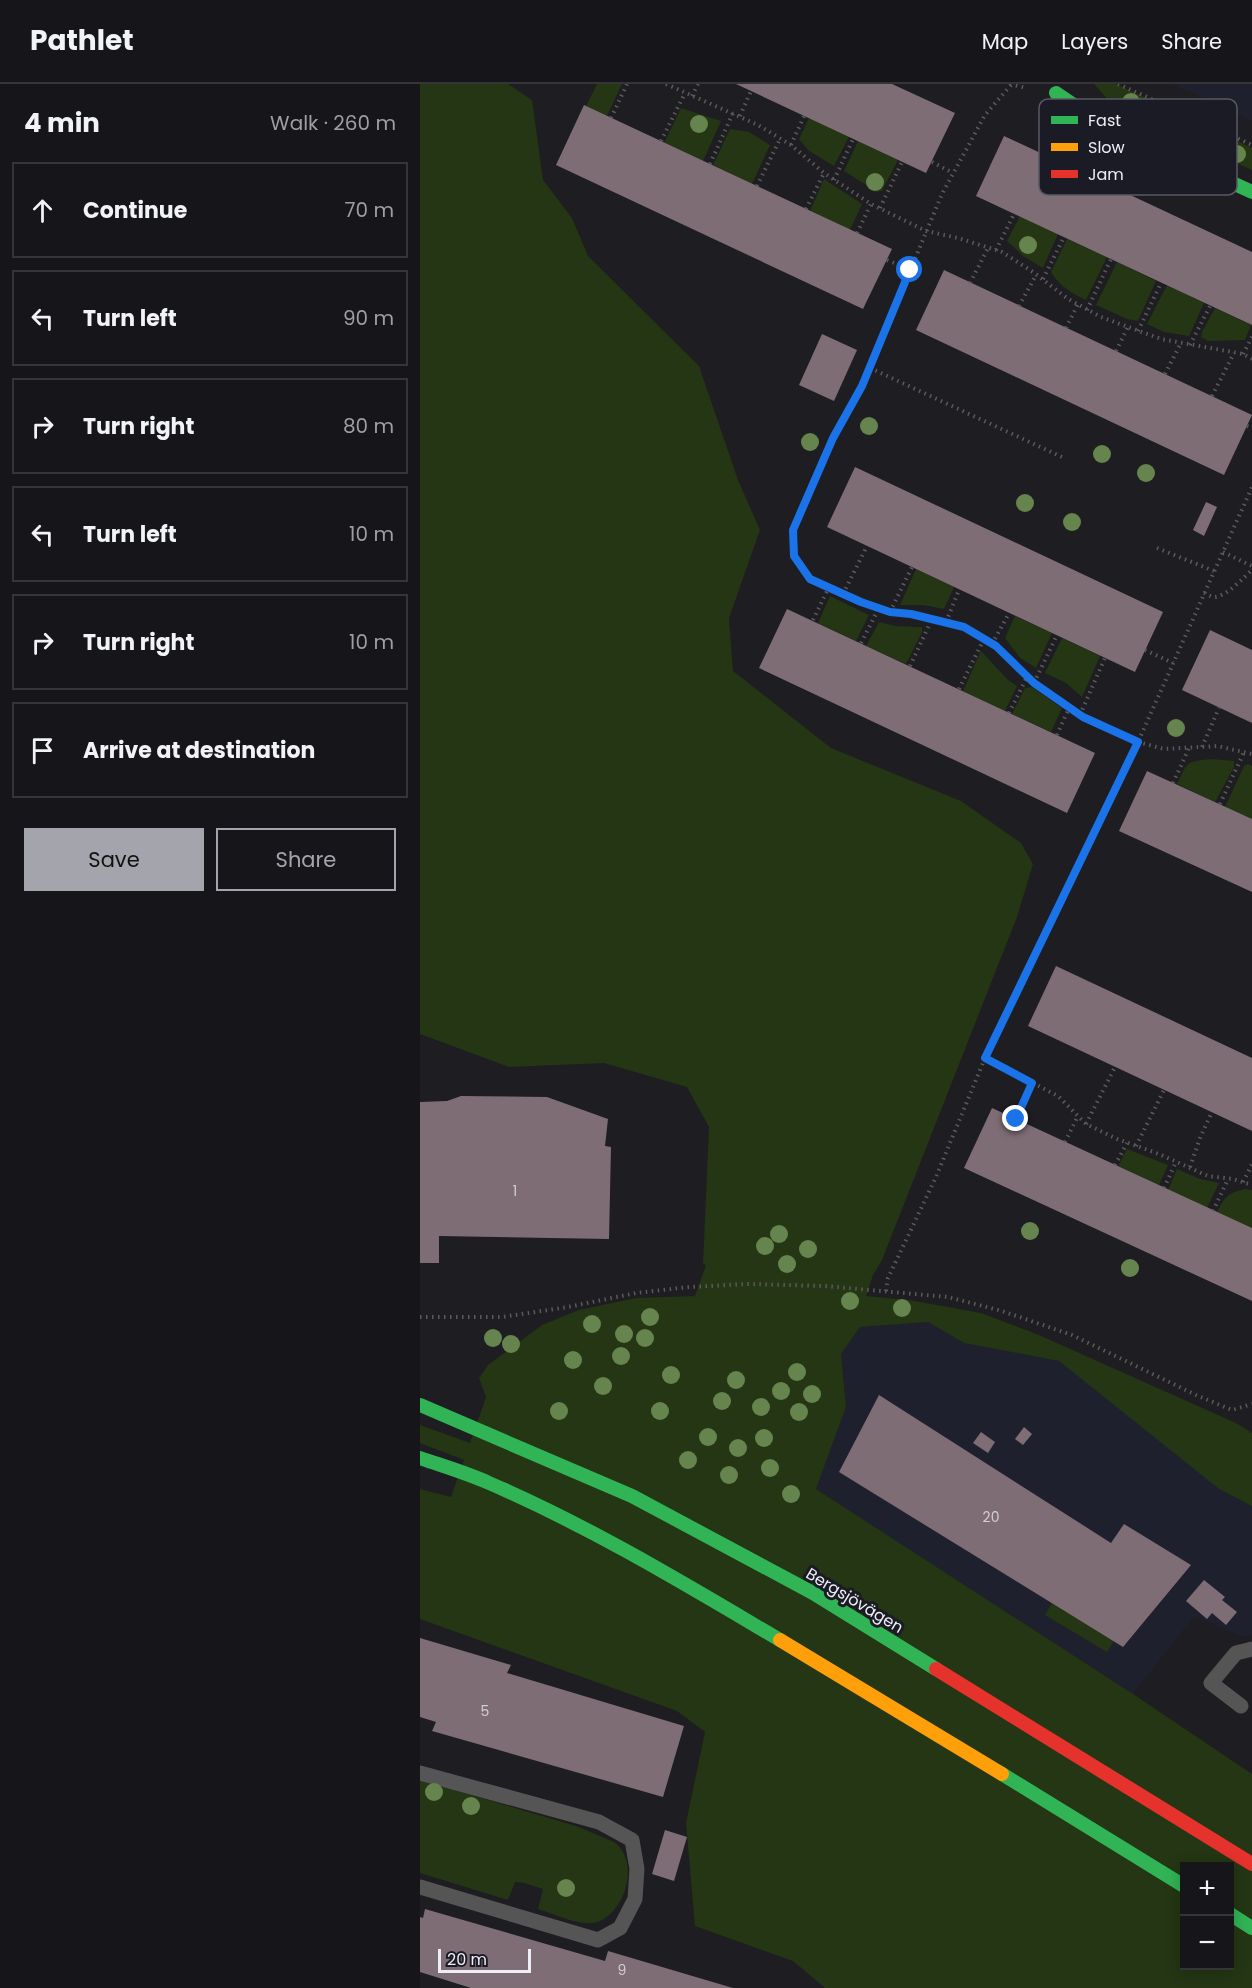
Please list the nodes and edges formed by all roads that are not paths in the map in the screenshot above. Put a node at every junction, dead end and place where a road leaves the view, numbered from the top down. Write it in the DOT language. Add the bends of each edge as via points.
graph roads {
  1 [pos="1056,93"];
  2 [pos="1065,99"];
  3 [pos="1237,185"];
  4 [pos="1252,192"];
  5 [pos="420,1405"];
  6 [pos="420,1458"];
  7 [pos="1252,1649"];
  8 [pos="1241,1706"];
  9 [pos="420,1773"];
  10 [pos="1252,1864"];
  11 [pos="1180,1883"];
  12 [pos="420,1887"];
  13 [pos="1233,1916"];
  14 [pos="1252,1928"];
  1 -- 2 [label="street"];
  3 -- 4 [label="street"];
  5 -- 10 [label="street, Bergsjövägen" via="632,1496 813,1593"];
  6 -- 11 [label="street" via="553,1512 671,1575"];
  7 -- 8 [label="lane" via="1236,1653 1211,1683"];
  9 -- 12 [label="lane" via="599,1822 632,1840 637,1869 635,1899 620,1928 598,1940"];
  13 -- 14 [label="street"];
}
